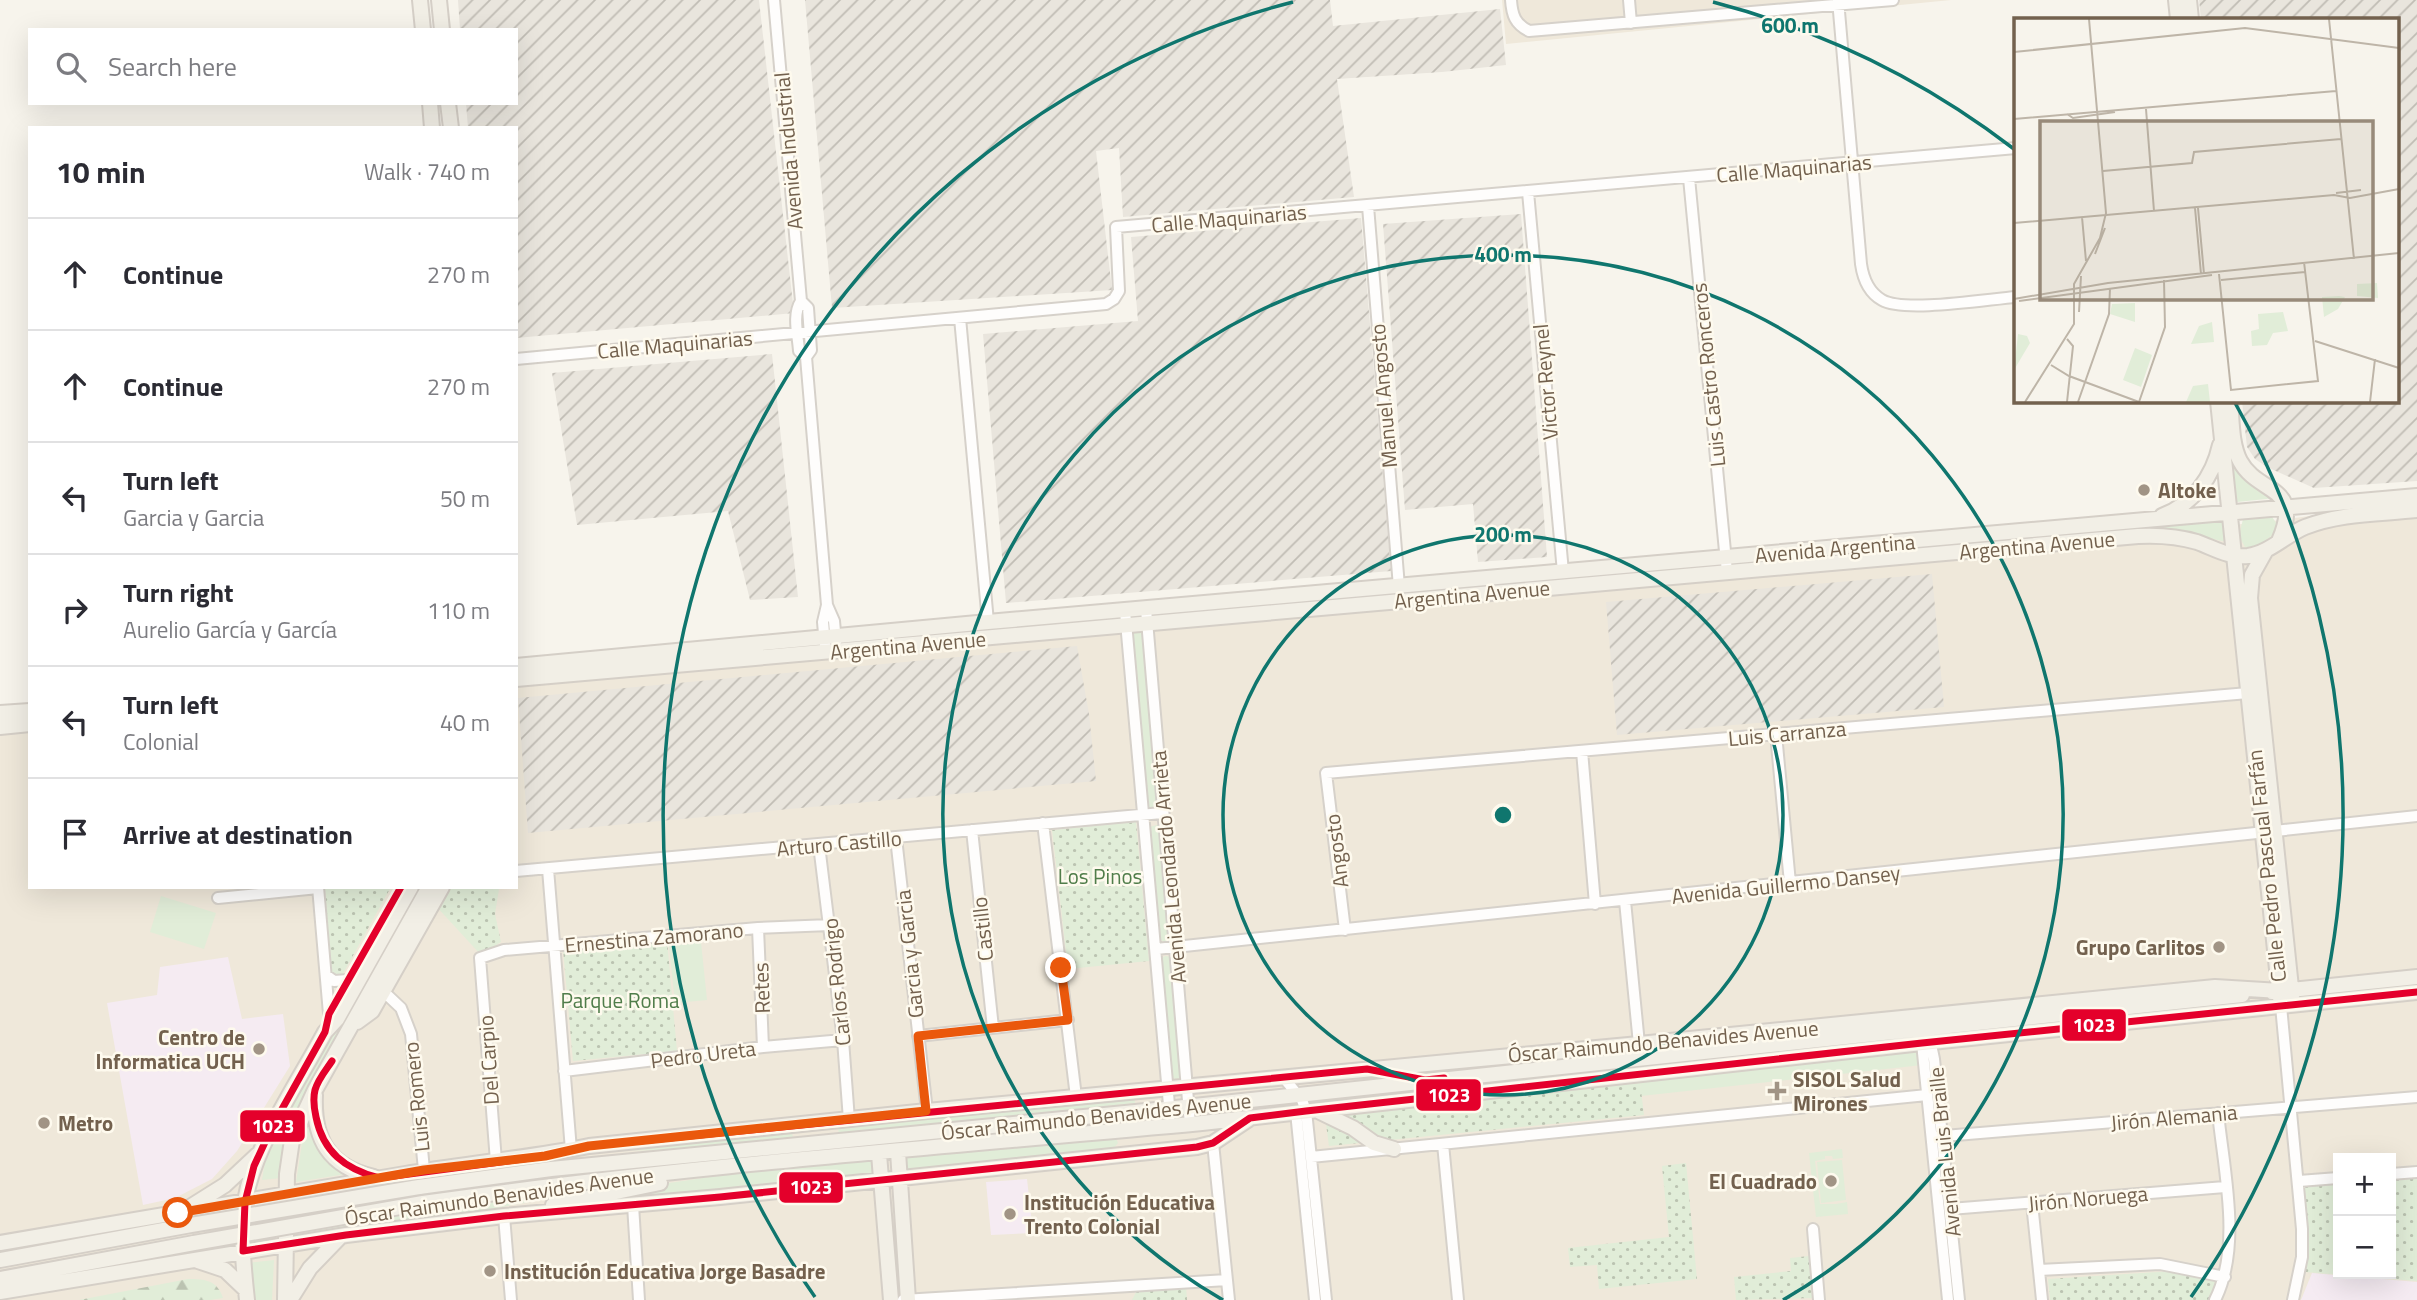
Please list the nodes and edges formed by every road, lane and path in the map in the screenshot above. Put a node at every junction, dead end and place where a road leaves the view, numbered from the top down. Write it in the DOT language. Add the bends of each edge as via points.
graph roads {
  1 [pos="420,0"];
  2 [pos="439,0"];
  3 [pos="774,0"];
  4 [pos="1511,0"];
  5 [pos="1629,0"];
  6 [pos="1735,0"];
  7 [pos="1893,0"];
  8 [pos="2176,0"];
  9 [pos="2189,0"];
  10 [pos="1838,2"];
  11 [pos="1736,13"];
  12 [pos="2178,18"];
  13 [pos="2191,18"];
  14 [pos="1631,23"];
  15 [pos="423,28"];
  16 [pos="442,28"];
  17 [pos="430,105"];
  18 [pos="448,105"];
  19 [pos="432,126"];
  20 [pos="451,126"];
  21 [pos="2014,148"];
  22 [pos="1853,163"];
  23 [pos="1689,178"];
  24 [pos="1528,191"];
  25 [pos="1368,206"];
  26 [pos="2014,297"];
  27 [pos="960,318"];
  28 [pos="803,332"];
  29 [pos="518,359"];
  30 [pos="2218,402"];
  31 [pos="2230,402"];
  32 [pos="2221,430"];
  33 [pos="2417,496"];
  34 [pos="2285,508"];
  35 [pos="2417,510"];
  36 [pos="2231,513"];
  37 [pos="2151,520"];
  38 [pos="2278,541"];
  39 [pos="2266,550"];
  40 [pos="2234,556"];
  41 [pos="1727,565"];
  42 [pos="1563,572"];
  43 [pos="1399,587"];
  44 [pos="1147,616"];
  45 [pos="1126,617"];
  46 [pos="988,622"];
  47 [pos="830,637"];
  48 [pos="831,652"];
  49 [pos="518,666"];
  50 [pos="518,679"];
  51 [pos="2248,693"];
  52 [pos="28,711"];
  53 [pos="0,713"];
  54 [pos="28,724"];
  55 [pos="0,727"];
  56 [pos="1776,734"];
  57 [pos="1582,751"];
  58 [pos="1326,773"];
  59 [pos="1162,813"];
  60 [pos="1142,814"];
  61 [pos="2417,816"];
  62 [pos="1043,823"];
  63 [pos="972,830"];
  64 [pos="2269,832"];
  65 [pos="896,838"];
  66 [pos="819,845"];
  67 [pos="548,869"];
  68 [pos="518,871"];
  69 [pos="1790,883"];
  70 [pos="308,889"];
  71 [pos="318,889"];
  72 [pos="400,889"];
  73 [pos="410,889"];
  74 [pos="428,889"];
  75 [pos="441,889"];
  76 [pos="218,898"];
  77 [pos="1625,901"];
  78 [pos="1595,904"];
  79 [pos="830,925"];
  80 [pos="758,928"];
  81 [pos="1345,930"];
  82 [pos="553,946"];
  83 [pos="1175,947"];
  84 [pos="1156,949"];
  85 [pos="480,958"];
  86 [pos="326,975"];
  87 [pos="2417,977"];
  88 [pos="348,980"];
  89 [pos="2286,990"];
  90 [pos="383,991"];
  91 [pos="2417,992"];
  92 [pos="2287,1006"];
  93 [pos="329,1014"];
  94 [pos="1904,1018"];
  95 [pos="1068,1020"];
  96 [pos="351,1028"];
  97 [pos="993,1028"];
  98 [pos="325,1032"];
  99 [pos="918,1036"];
  100 [pos="1926,1038"];
  101 [pos="843,1040"];
  102 [pos="1639,1044"];
  103 [pos="763,1047"];
  104 [pos="1367,1069"];
  105 [pos="564,1071"];
  106 [pos="1283,1077"];
  107 [pos="1425,1080"];
  108 [pos="1188,1087"];
  109 [pos="1167,1088"];
  110 [pos="316,1090"];
  111 [pos="1298,1095"];
  112 [pos="1927,1095"];
  113 [pos="1076,1097"];
  114 [pos="2417,1097"];
  115 [pos="1189,1107"];
  116 [pos="2291,1107"];
  117 [pos="1169,1109"];
  118 [pos="926,1111"];
  119 [pos="1306,1111"];
  120 [pos="2218,1113"];
  121 [pos="1251,1118"];
  122 [pos="849,1120"];
  123 [pos="1190,1125"];
  124 [pos="1171,1126"];
  125 [pos="1937,1137"];
  126 [pos="1213,1143"];
  127 [pos="1443,1144"];
  128 [pos="262,1148"];
  129 [pos="1394,1149"];
  130 [pos="571,1150"];
  131 [pos="898,1152"];
  132 [pos="879,1154"];
  133 [pos="545,1156"];
  134 [pos="687,1157"];
  135 [pos="1311,1157"];
  136 [pos="496,1161"];
  137 [pos="708,1169"];
  138 [pos="424,1170"];
  139 [pos="2417,1172"];
  140 [pos="2396,1174"];
  141 [pos="901,1177"];
  142 [pos="379,1178"];
  143 [pos="2333,1178"];
  144 [pos="881,1179"];
  145 [pos="2298,1181"];
  146 [pos="336,1185"];
  147 [pos="2225,1187"];
  148 [pos="286,1194"];
  149 [pos="245,1201"];
  150 [pos="2032,1203"];
  151 [pos="633,1205"];
  152 [pos="196,1209"];
  153 [pos="1950,1209"];
  154 [pos="178,1213"];
  155 [pos="504,1216"];
  156 [pos="1813,1229"];
  157 [pos="343,1235"];
  158 [pos="0,1243"];
  159 [pos="286,1244"];
  160 [pos="243,1251"];
  161 [pos="195,1258"];
  162 [pos="0,1259"];
  163 [pos="2039,1270"];
  164 [pos="2225,1277"];
  165 [pos="0,1279"];
  166 [pos="1227,1280"];
  167 [pos="0,1292"];
  168 [pos="246,1295"];
  169 [pos="285,1300"];
  170 [pos="290,1300"];
  171 [pos="511,1300"];
  172 [pos="639,1300"];
  173 [pos="891,1300"];
  174 [pos="907,1300"];
  175 [pos="1229,1300"];
  176 [pos="1315,1300"];
  177 [pos="1326,1300"];
  178 [pos="1458,1300"];
  179 [pos="1819,1300"];
  180 [pos="1948,1300"];
  181 [pos="1959,1300"];
  182 [pos="2042,1300"];
  183 [pos="2216,1300"];
  184 [pos="2293,1300"];
  1 -- 15 [label="main road"];
  2 -- 16 [label="main road"];
  3 -- 28 [label="street, Avenida Industrial" via="801,301 796,309"];
  4 -- 14 [label="street" via="1514,18 1530,31"];
  5 -- 14 [label="street"];
  6 -- 11 [label="street"];
  7 -- 10 [label="street"];
  8 -- 12 [label="main road"];
  9 -- 13 [label="main road"];
  10 -- 11 [label="street"];
  10 -- 22 [label="street"];
  11 -- 14 [label="street"];
  17 -- 19 [label="main road"];
  18 -- 20 [label="main road"];
  21 -- 22 [label="street, Calle Maquinarias"];
  22 -- 23 [label="street, Calle Maquinarias"];
  22 -- 26 [label="street" via="1862,273 1875,294 1900,306"];
  23 -- 24 [label="street, Calle Maquinarias"];
  23 -- 41 [label="street, Luis Castro Ronceros"];
  24 -- 25 [label="street, Calle Maquinarias"];
  24 -- 42 [label="street, Victor Reynel"];
  25 -- 27 [label="street, Calle Maquinarias" via="1116,227 1119,290 1115,299 1106,304"];
  25 -- 43 [label="street, Manuel Angosto"];
  27 -- 28 [label="street, Calle Maquinarias"];
  27 -- 46 [label="street"];
  28 -- 29 [label="street, Calle Maquinarias"];
  28 -- 47 [label="street, Avenida Industrial" via="799,351 806,357 827,605 832,612"];
  30 -- 32 [label="main road, Calle Pedro Pascual Farfán"];
  31 -- 34 [label="main road" via="2242,465 2276,491"];
  32 -- 36 [label="main road, Calle Pedro Pascual Farfán"];
  32 -- 37 [label="main road" via="2216,460 2203,485 2180,507"];
  33 -- 34 [label="main road, Avenida Argentina"];
  34 -- 36 [label="main road, Avenida Argentina"];
  34 -- 38 [label="main road"];
  35 -- 38 [label="main road" via="2335,519"];
  36 -- 37 [label="main road, Avenida Argentina"];
  36 -- 40 [label="main road, Calle Pedro Pascual Farfán"];
  37 -- 41 [label="main road, Avenida Argentina"];
  38 -- 39 [label="main road"];
  39 -- 40 [label="main road"];
  39 -- 64 [label="main road, Calle Pedro Pascual Farfán" via="2252,575 2250,598"];
  40 -- 41 [label="main road, Argentina Avenue" via="2183,538 2138,536"];
  40 -- 51 [label="main road, Calle Pedro Pascual Farfán"];
  41 -- 42 [label="main road, Avenida Argentina"];
  41 -- 44 [label="main road, Argentina Avenue"];
  42 -- 43 [label="main road, Avenida Argentina"];
  43 -- 44 [label="main road, Argentina Avenue"];
  44 -- 45 [label="main road, Argentina Avenue"];
  44 -- 59 [label="street, Avenida Leondardo Arrieta"];
  45 -- 46 [label="main road, Argentina Avenue"];
  45 -- 48 [label="main road, Argentina Avenue"];
  45 -- 60 [label="street, Avenida Leondardo Arrieta"];
  46 -- 47 [label="main road, Argentina Avenue"];
  47 -- 48 [label="street, Avenida Industrial"];
  47 -- 49 [label="main road, Argentina Avenue"];
  48 -- 50 [label="main road, Argentina Avenue"];
  51 -- 56 [label="street, Luis Carranza"];
  51 -- 64 [label="main road, Calle Pedro Pascual Farfán"];
  52 -- 53 [label="main road"];
  54 -- 55 [label="main road"];
  56 -- 57 [label="street, Luis Carranza"];
  56 -- 69 [label="street"];
  57 -- 58 [label="street, Luis Carranza"];
  57 -- 78 [label="street"];
  58 -- 81 [label="street, Angosto"];
  59 -- 60 [label="street, Arturo Castillo"];
  59 -- 83 [label="street, Avenida Leondardo Arrieta"];
  60 -- 62 [label="street, Arturo Castillo"];
  60 -- 84 [label="street, Avenida Leondardo Arrieta"];
  61 -- 64 [label="street, Avenida Guillermo Dansey"];
  62 -- 63 [label="street, Arturo Castillo"];
  62 -- 95 [label="street"];
  63 -- 65 [label="street, Arturo Castillo"];
  63 -- 97 [label="street, Castillo"];
  64 -- 69 [label="street, Avenida Guillermo Dansey"];
  64 -- 89 [label="main road, Calle Pedro Pascual Farfán"];
  65 -- 66 [label="street, Arturo Castillo"];
  65 -- 99 [label="street, Garcia y Garcia"];
  66 -- 67 [label="street, Arturo Castillo"];
  66 -- 79 [label="street, Carlos Rodrigo"];
  67 -- 68 [label="street, Arturo Castillo"];
  67 -- 82 [label="street"];
  69 -- 77 [label="street, Avenida Guillermo Dansey"];
  70 -- 76 [label="street"];
  71 -- 86 [label="street"];
  72 -- 88 [label="main road"];
  73 -- 98 [label="main road" via="337,1019"];
  74 -- 96 [label="main road"];
  75 -- 90 [label="main road"];
  77 -- 78 [label="street, Avenida Guillermo Dansey"];
  77 -- 102 [label="street"];
  78 -- 81 [label="street, Avenida Guillermo Dansey"];
  79 -- 80 [label="street, Ernestina Zamorano"];
  79 -- 101 [label="street, Carlos Rodrigo"];
  80 -- 82 [label="street, Ernestina Zamorano"];
  80 -- 103 [label="street, Retes"];
  81 -- 83 [label="street, Avenida Guillermo Dansey"];
  82 -- 85 [label="street, Ernestina Zamorano" via="504,950"];
  82 -- 105 [label="street"];
  83 -- 84 [label="street, Avenida Guillermo Dansey"];
  83 -- 108 [label="street, Avenida Leondardo Arrieta"];
  84 -- 109 [label="street, Avenida Leondardo Arrieta"];
  85 -- 136 [label="street, Del Carpio"];
  86 -- 88 [label="street" via="334,981"];
  86 -- 93 [label="street"];
  87 -- 89 [label="main road, Óscar Raimundo Benavides Avenue"];
  88 -- 93 [label="main road"];
  89 -- 92 [label="main road, Calle Pedro Pascual Farfán"];
  89 -- 94 [label="main road, Óscar Raimundo Benavides Avenue" via="2214,987"];
  89 -- 100 [label="main road, Óscar Raimundo Benavides Avenue"];
  90 -- 96 [label="main road" via="372,1011"];
  90 -- 138 [label="street, Luis Romero" via="401,1008 411,1034"];
  91 -- 92 [label="main road, Óscar Raimundo Benavides Avenue"];
  92 -- 100 [label="main road, Óscar Raimundo Benavides Avenue"];
  92 -- 116 [label="street, Calle Pedro Pascual Farfán"];
  93 -- 98 [label="main road"];
  94 -- 100 [label="street"];
  94 -- 102 [label="main road, Óscar Raimundo Benavides Avenue"];
  95 -- 97 [label="street"];
  95 -- 113 [label="street"];
  96 -- 110 [label="main road"];
  97 -- 99 [label="street"];
  98 -- 128 [label="main road"];
  99 -- 118 [label="street, Garcia y Garcia"];
  100 -- 107 [label="main road, Óscar Raimundo Benavides Avenue"];
  100 -- 112 [label="street, Avenida Luis Braille"];
  100 -- 119 [label="main road, Óscar Raimundo Benavides Avenue"];
  100 -- 125 [label="street, Avenida Luis Braille"];
  101 -- 103 [label="street, Pedro Ureta"];
  101 -- 122 [label="street, Carlos Rodrigo"];
  102 -- 104 [label="main road, Óscar Raimundo Benavides Avenue"];
  103 -- 105 [label="street, Pedro Ureta"];
  104 -- 106 [label="main road, Óscar Raimundo Benavides Avenue"];
  104 -- 107 [label="main road"];
  105 -- 130 [label="street"];
  106 -- 108 [label="main road, Óscar Raimundo Benavides Avenue"];
  106 -- 111 [label="street"];
  107 -- 111 [label="main road, Óscar Raimundo Benavides Avenue"];
  108 -- 109 [label="main road, Óscar Raimundo Benavides Avenue"];
  108 -- 115 [label="street, Avenida Leondardo Arrieta"];
  109 -- 113 [label="main road, Óscar Raimundo Benavides Avenue"];
  109 -- 117 [label="street, Avenida Leondardo Arrieta"];
  110 -- 142 [label="main road" via="317,1125 327,1150 350,1169"];
  110 -- 148 [label="main road" via="292,1140"];
  111 -- 115 [label="main road, Óscar Raimundo Benavides Avenue"];
  111 -- 119 [label="street"];
  112 -- 125 [label="street, Avenida Luis Braille"];
  112 -- 127 [label="street"];
  113 -- 118 [label="main road, Óscar Raimundo Benavides Avenue"];
  114 -- 116 [label="street, Jirón Alemania"];
  115 -- 117 [label="main road, Óscar Raimundo Benavides Avenue"];
  115 -- 123 [label="street, Avenida Leondardo Arrieta"];
  116 -- 120 [label="street, Jirón Alemania"];
  116 -- 145 [label="street, Calle Pedro Pascual Farfán"];
  117 -- 124 [label="street, Avenida Leondardo Arrieta"];
  117 -- 134 [label="main road, Óscar Raimundo Benavides Avenue"];
  118 -- 122 [label="main road, Óscar Raimundo Benavides Avenue"];
  119 -- 121 [label="main road, Óscar Raimundo Benavides Avenue"];
  119 -- 129 [label="main road"];
  119 -- 135 [label="street"];
  119 -- 176 [label="street"];
  120 -- 125 [label="street, Jirón Alemania"];
  120 -- 147 [label="street"];
  121 -- 123 [label="main road, Óscar Raimundo Benavides Avenue"];
  121 -- 126 [label="main road"];
  122 -- 130 [label="main road, Óscar Raimundo Benavides Avenue"];
  123 -- 124 [label="main road, Óscar Raimundo Benavides Avenue"];
  124 -- 131 [label="main road, Óscar Raimundo Benavides Avenue"];
  125 -- 153 [label="street, Avenida Luis Braille"];
  125 -- 180 [label="street, Avenida Luis Braille"];
  126 -- 141 [label="main road"];
  126 -- 166 [label="street"];
  127 -- 129 [label="street"];
  127 -- 178 [label="street"];
  128 -- 149 [label="main road"];
  128 -- 154 [label="main road" via="225,1185"];
  129 -- 135 [label="street"];
  130 -- 133 [label="main road, Óscar Raimundo Benavides Avenue"];
  131 -- 132 [label="main road, Óscar Raimundo Benavides Avenue"];
  131 -- 141 [label="main road"];
  132 -- 137 [label="main road, Óscar Raimundo Benavides Avenue"];
  132 -- 144 [label="main road"];
  133 -- 134 [label="main road"];
  133 -- 136 [label="main road"];
  134 -- 162 [label="main road, Óscar Raimundo Benavides Avenue, bridge" via="419,1187"];
  135 -- 177 [label="street"];
  136 -- 138 [label="main road"];
  137 -- 155 [label="main road"];
  137 -- 165 [label="main road, Óscar Raimundo Benavides Avenue, bridge" via="423,1203"];
  138 -- 142 [label="main road"];
  139 -- 140 [label="street"];
  141 -- 144 [label="main road"];
  141 -- 174 [label="main road"];
  142 -- 146 [label="main road"];
  143 -- 145 [label="street"];
  144 -- 151 [label="main road"];
  144 -- 173 [label="main road"];
  145 -- 184 [label="street, Calle Pedro Pascual Farfán" via="2302,1243"];
  146 -- 148 [label="main road"];
  146 -- 157 [label="main road" via="323,1199 322,1214 329,1227"];
  147 -- 150 [label="street, Jirón Noruega"];
  147 -- 164 [label="street" via="2230,1242"];
  148 -- 149 [label="main road"];
  148 -- 159 [label="main road"];
  149 -- 152 [label="main road"];
  149 -- 160 [label="main road"];
  150 -- 153 [label="street, Jirón Noruega"];
  150 -- 163 [label="street"];
  151 -- 155 [label="main road"];
  151 -- 172 [label="street"];
  152 -- 154 [label="main road"];
  152 -- 161 [label="main road" via="208,1220 211,1232 210,1244"];
  153 -- 181 [label="street, Avenida Luis Braille"];
  154 -- 158 [label="main road"];
  155 -- 157 [label="main road"];
  155 -- 171 [label="street"];
  156 -- 179 [label="street"];
  157 -- 159 [label="main road"];
  157 -- 170 [label="main road" via="310,1268"];
  159 -- 160 [label="main road"];
  159 -- 169 [label="main road"];
  160 -- 161 [label="main road"];
  160 -- 168 [label="main road"];
  161 -- 167 [label="main road"];
  161 -- 168 [label="main road" via="225,1270"];
  163 -- 164 [label="street" via="2160,1264"];
  163 -- 182 [label="street"];
  164 -- 183 [label="street"];
  166 -- 174 [label="street"];
  166 -- 175 [label="street"];
}
